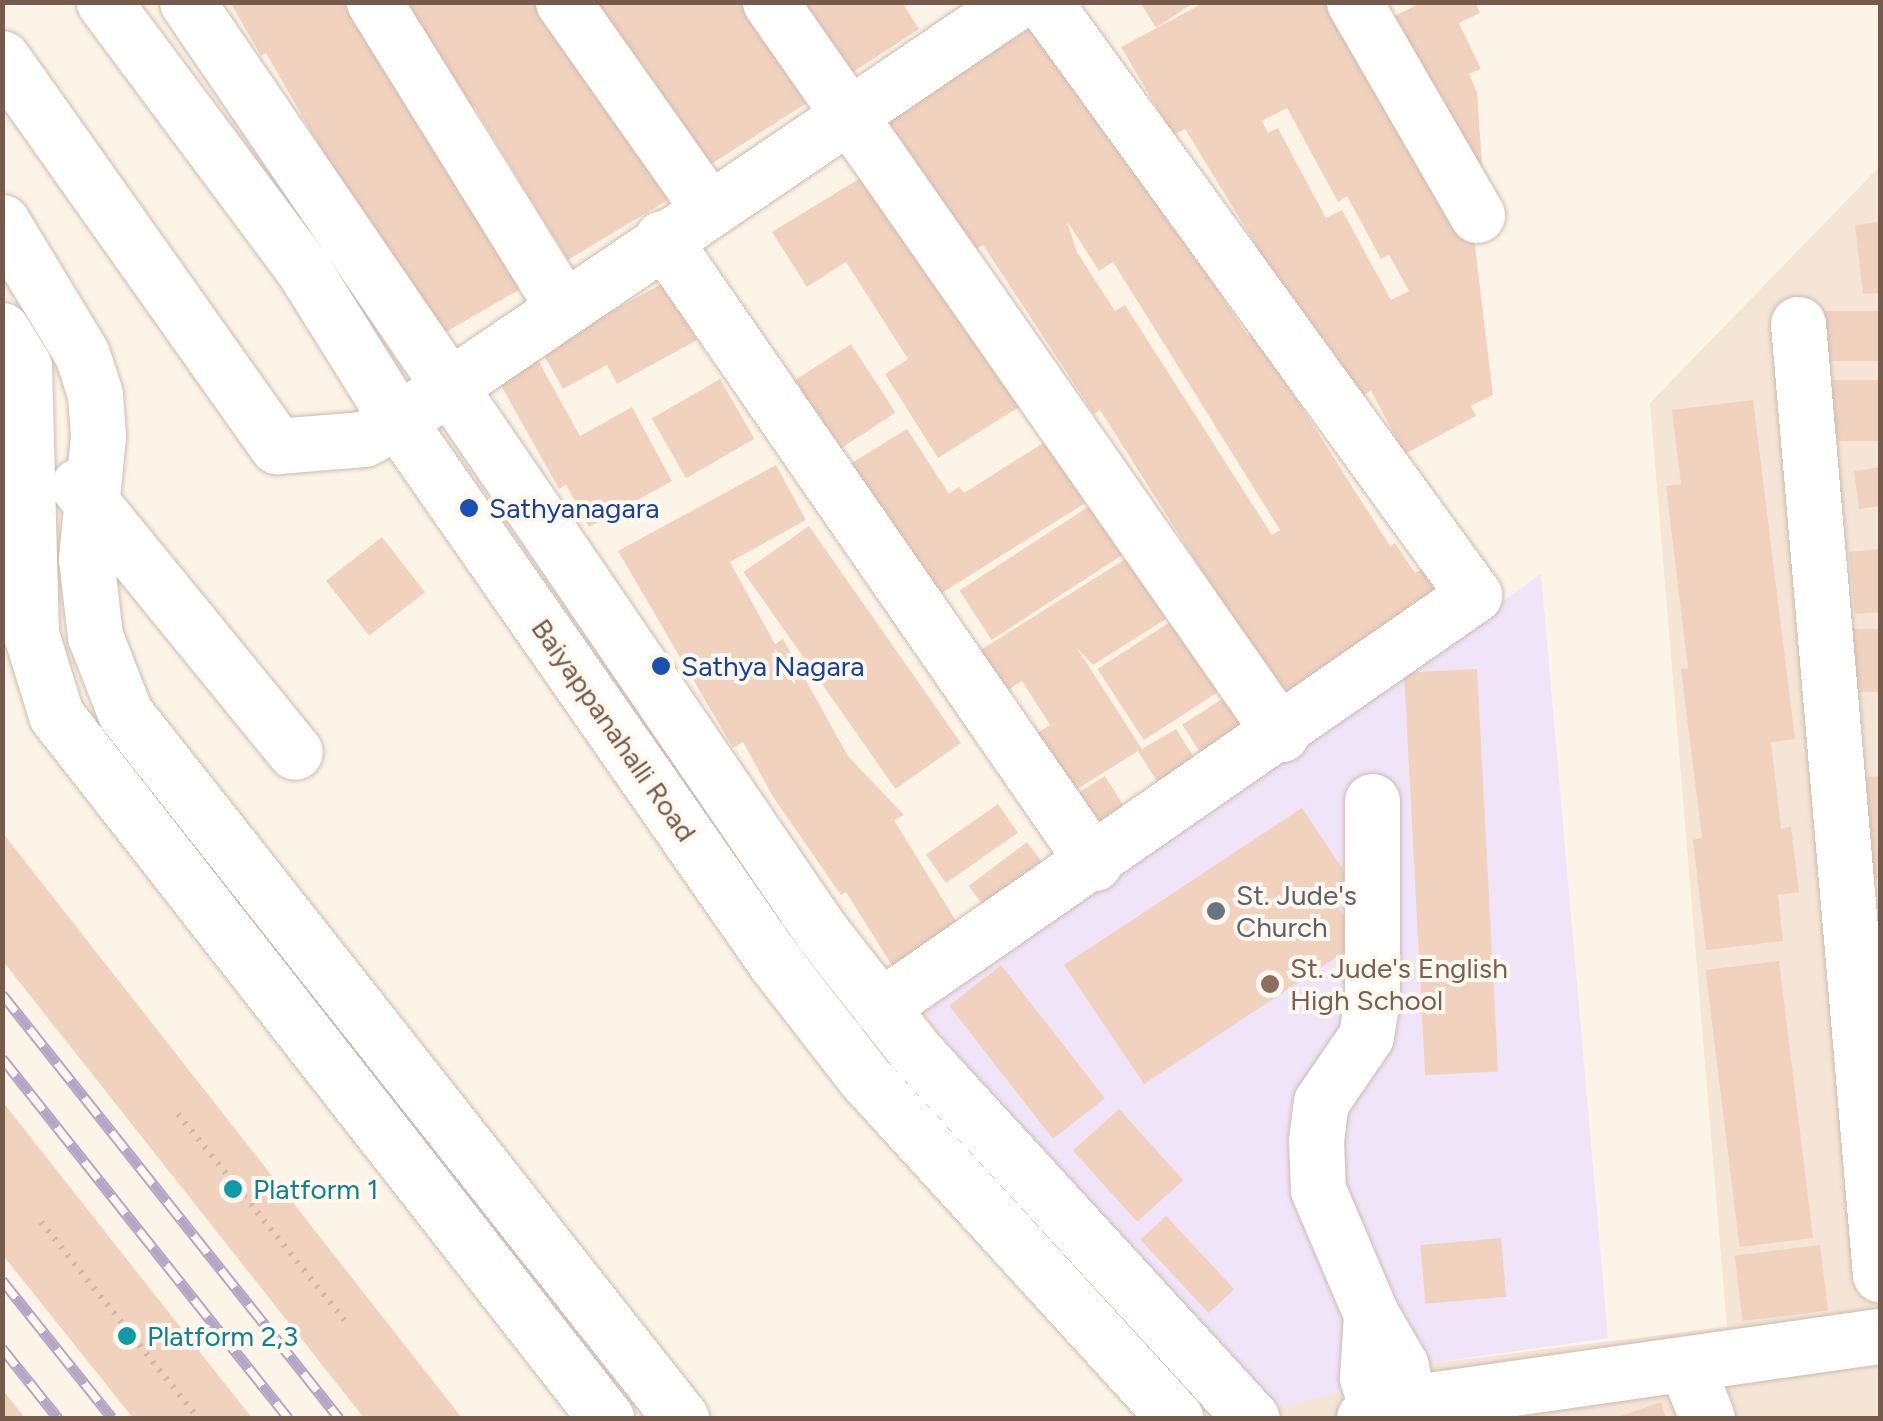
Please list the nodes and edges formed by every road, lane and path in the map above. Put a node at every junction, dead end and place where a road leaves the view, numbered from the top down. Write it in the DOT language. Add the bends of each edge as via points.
graph roads {
  1 [pos="104,2"];
  2 [pos="188,2"];
  3 [pos="374,2"];
  4 [pos="563,2"];
  5 [pos="770,2"];
  6 [pos="1016,2"];
  7 [pos="1044,2"];
  8 [pos="1354,2"];
  9 [pos="2,58"];
  10 [pos="850,114"];
  11 [pos="709,209"];
  12 [pos="1477,215"];
  13 [pos="2,222"];
  14 [pos="662,238"];
  15 [pos="562,306"];
  16 [pos="1798,324"];
  17 [pos="2,330"];
  18 [pos="445,389"];
  19 [pos="398,421"];
  20 [pos="28,447"];
  21 [pos="91,496"];
  22 [pos="1857,730"];
  23 [pos="1280,734"];
  24 [pos="295,752"];
  25 [pos="1372,801"];
  26 [pos="211,823"];
  27 [pos="166,861"];
  28 [pos="1094,863"];
  29 [pos="880,1007"];
  30 [pos="178,1114"];
  31 [pos="467,1149"];
  32 [pos="420,1184"];
  33 [pos="41,1222"];
  34 [pos="1880,1274"];
  35 [pos="344,1320"];
  36 [pos="1880,1336"];
  37 [pos="1686,1364"];
  38 [pos="1383,1412"];
  39 [pos="198,1418"];
  40 [pos="606,1418"];
  41 [pos="681,1418"];
  42 [pos="1175,1418"];
  43 [pos="1251,1418"];
  44 [pos="1707,1418"];
  1 -- 19 [label="street, Baiyappanahalli Road" via="303,269"];
  2 -- 18 [label="street, Baiyappanahalli Road"];
  3 -- 15 [label="street"];
  4 -- 11 [label="street"];
  5 -- 10 [label="street"];
  6 -- 10 [label="street"];
  7 -- 23 [label="street" via="1474,595"];
  8 -- 12 [label="street"];
  9 -- 19 [label="street" via="277,446 364,438"];
  10 -- 11 [label="street"];
  10 -- 23 [label="street"];
  11 -- 14 [label="street"];
  13 -- 21 [label="street" via="82,354 91,381 98,436"];
  14 -- 15 [label="street"];
  14 -- 28 [label="street"];
  15 -- 18 [label="street"];
  16 -- 22 [label="street"];
  17 -- 20 [label="street" via="24,366"];
  18 -- 19 [label="street"];
  18 -- 29 [label="street, Baiyappanahalli Road"];
  19 -- 42 [label="street, Baiyappanahalli Road" via="864,1078"];
  20 -- 21 [label="street"];
  20 -- 27 [label="street" via="31,634 40,676 73,744"];
  21 -- 24 [label="street"];
  21 -- 26 [label="street" via="86,558 102,664 125,712"];
  22 -- 34 [label="street"];
  23 -- 28 [label="street"];
  25 -- 38 [label="street" via="1372,997 1366,1036 1321,1102 1316,1141 1318,1190 1371,1314 1367,1378"];
  26 -- 27 [label="street"];
  26 -- 31 [label="street"];
  27 -- 32 [label="street"];
  28 -- 29 [label="street"];
  29 -- 43 [label="street, Baiyappanahalli Road"];
  30 -- 35 [label="path"];
  31 -- 32 [label="street"];
  31 -- 41 [label="street"];
  32 -- 40 [label="street"];
  33 -- 39 [label="path"];
  36 -- 37 [label="street"];
  37 -- 38 [label="street"];
  37 -- 44 [label="street"];
}
